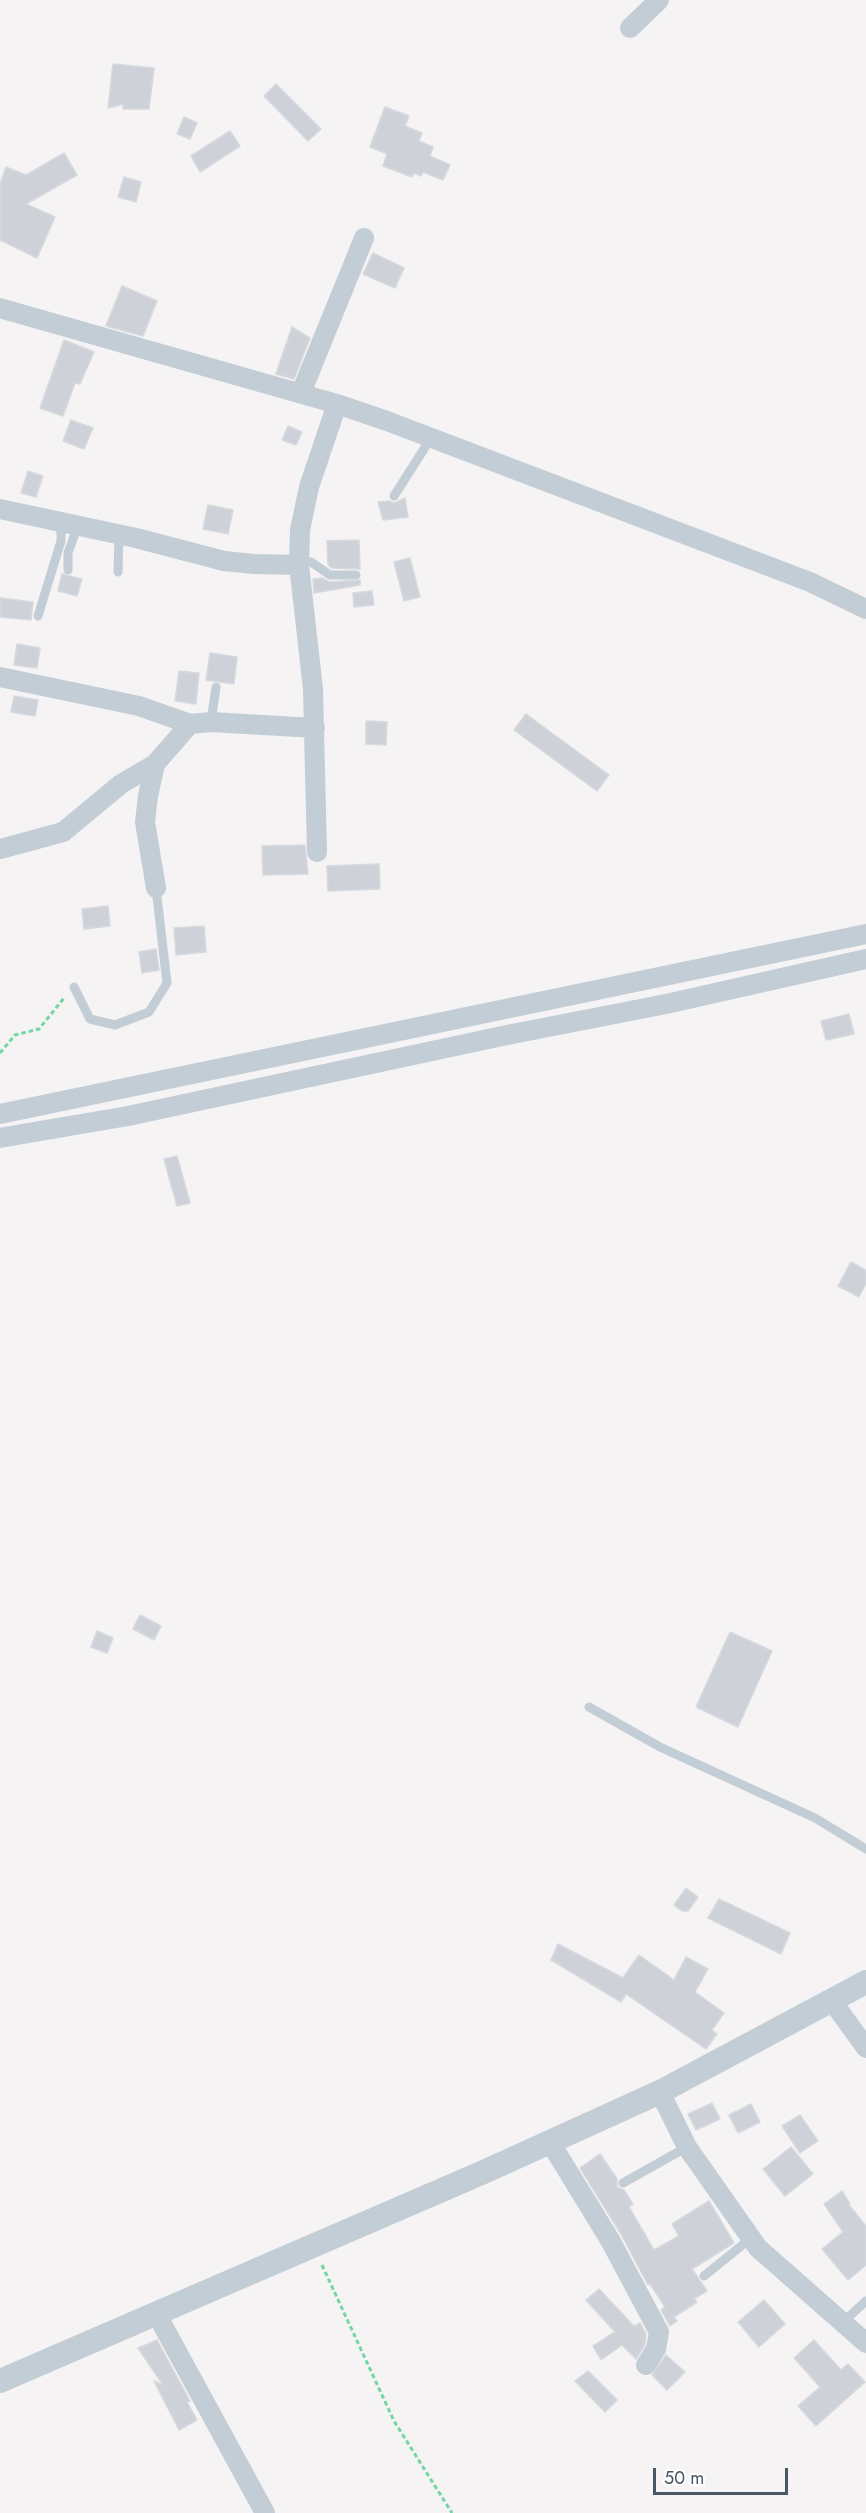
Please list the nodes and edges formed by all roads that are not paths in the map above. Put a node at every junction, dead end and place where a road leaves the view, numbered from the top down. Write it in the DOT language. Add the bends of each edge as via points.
graph roads {
  1 [pos="659,0"];
  2 [pos="630,28"];
  3 [pos="364,238"];
  4 [pos="0,308"];
  5 [pos="33,317"];
  6 [pos="0,322"];
  7 [pos="301,393"];
  8 [pos="337,404"];
  9 [pos="431,438"];
  10 [pos="394,496"];
  11 [pos="0,509"];
  12 [pos="56,520"];
  13 [pos="78,525"];
  14 [pos="119,535"];
  15 [pos="299,562"];
  16 [pos="68,570"];
  17 [pos="118,572"];
  18 [pos="356,575"];
  19 [pos="866,609"];
  20 [pos="38,616"];
  21 [pos="0,677"];
  22 [pos="216,687"];
  23 [pos="211,722"];
  24 [pos="190,724"];
  25 [pos="315,728"];
  26 [pos="155,764"];
  27 [pos="0,849"];
  28 [pos="317,852"];
  29 [pos="156,888"];
  30 [pos="866,934"];
  31 [pos="866,959"];
  32 [pos="74,987"];
  33 [pos="0,1114"];
  34 [pos="0,1138"];
  35 [pos="589,1707"];
  36 [pos="866,1849"];
  37 [pos="866,1982"];
  38 [pos="832,2001"];
  39 [pos="866,2048"];
  40 [pos="660,2092"];
  41 [pos="550,2142"];
  42 [pos="687,2147"];
  43 [pos="623,2183"];
  44 [pos="751,2238"];
  45 [pos="704,2276"];
  46 [pos="866,2301"];
  47 [pos="156,2313"];
  48 [pos="842,2323"];
  49 [pos="866,2343"];
  50 [pos="646,2365"];
  51 [pos="0,2381"];
  52 [pos="265,2513"];
  1 -- 2 [label="street"];
  3 -- 7 [label="street"];
  4 -- 5 [label="street"];
  5 -- 6 [label="street"];
  5 -- 7 [label="street"];
  7 -- 8 [label="street"];
  8 -- 9 [label="street"];
  8 -- 15 [label="street" via="309,488 300,530"];
  9 -- 10 [label="lane"];
  9 -- 19 [label="street" via="810,582"];
  11 -- 12 [label="street"];
  12 -- 13 [label="street"];
  12 -- 20 [label="lane" via="61,541"];
  13 -- 14 [label="street"];
  13 -- 16 [label="lane" via="68,553"];
  14 -- 15 [label="street" via="224,561"];
  14 -- 17 [label="lane"];
  15 -- 18 [label="lane" via="311,562 330,575"];
  15 -- 25 [label="street"];
  21 -- 24 [label="street" via="139,706"];
  22 -- 23 [label="lane"];
  23 -- 24 [label="street"];
  23 -- 25 [label="street"];
  24 -- 26 [label="street"];
  25 -- 28 [label="street"];
  26 -- 27 [label="street" via="121,784 63,832"];
  26 -- 29 [label="street" via="146,822"];
  29 -- 32 [label="lane" via="167,983 149,1012 115,1025 90,1019"];
  30 -- 33 [label="street"];
  31 -- 34 [label="street" via="128,1116"];
  35 -- 36 [label="lane" via="660,1746 815,1818"];
  37 -- 38 [label="street"];
  38 -- 39 [label="street"];
  38 -- 40 [label="street"];
  40 -- 41 [label="street"];
  40 -- 42 [label="street"];
  41 -- 47 [label="street"];
  41 -- 50 [label="street" via="610,2240 659,2332 656,2349"];
  42 -- 43 [label="lane"];
  42 -- 44 [label="street"];
  44 -- 45 [label="lane"];
  44 -- 48 [label="street" via="770,2261"];
  46 -- 48 [label="lane"];
  47 -- 51 [label="street"];
  47 -- 52 [label="street"];
  48 -- 49 [label="street"];
}
